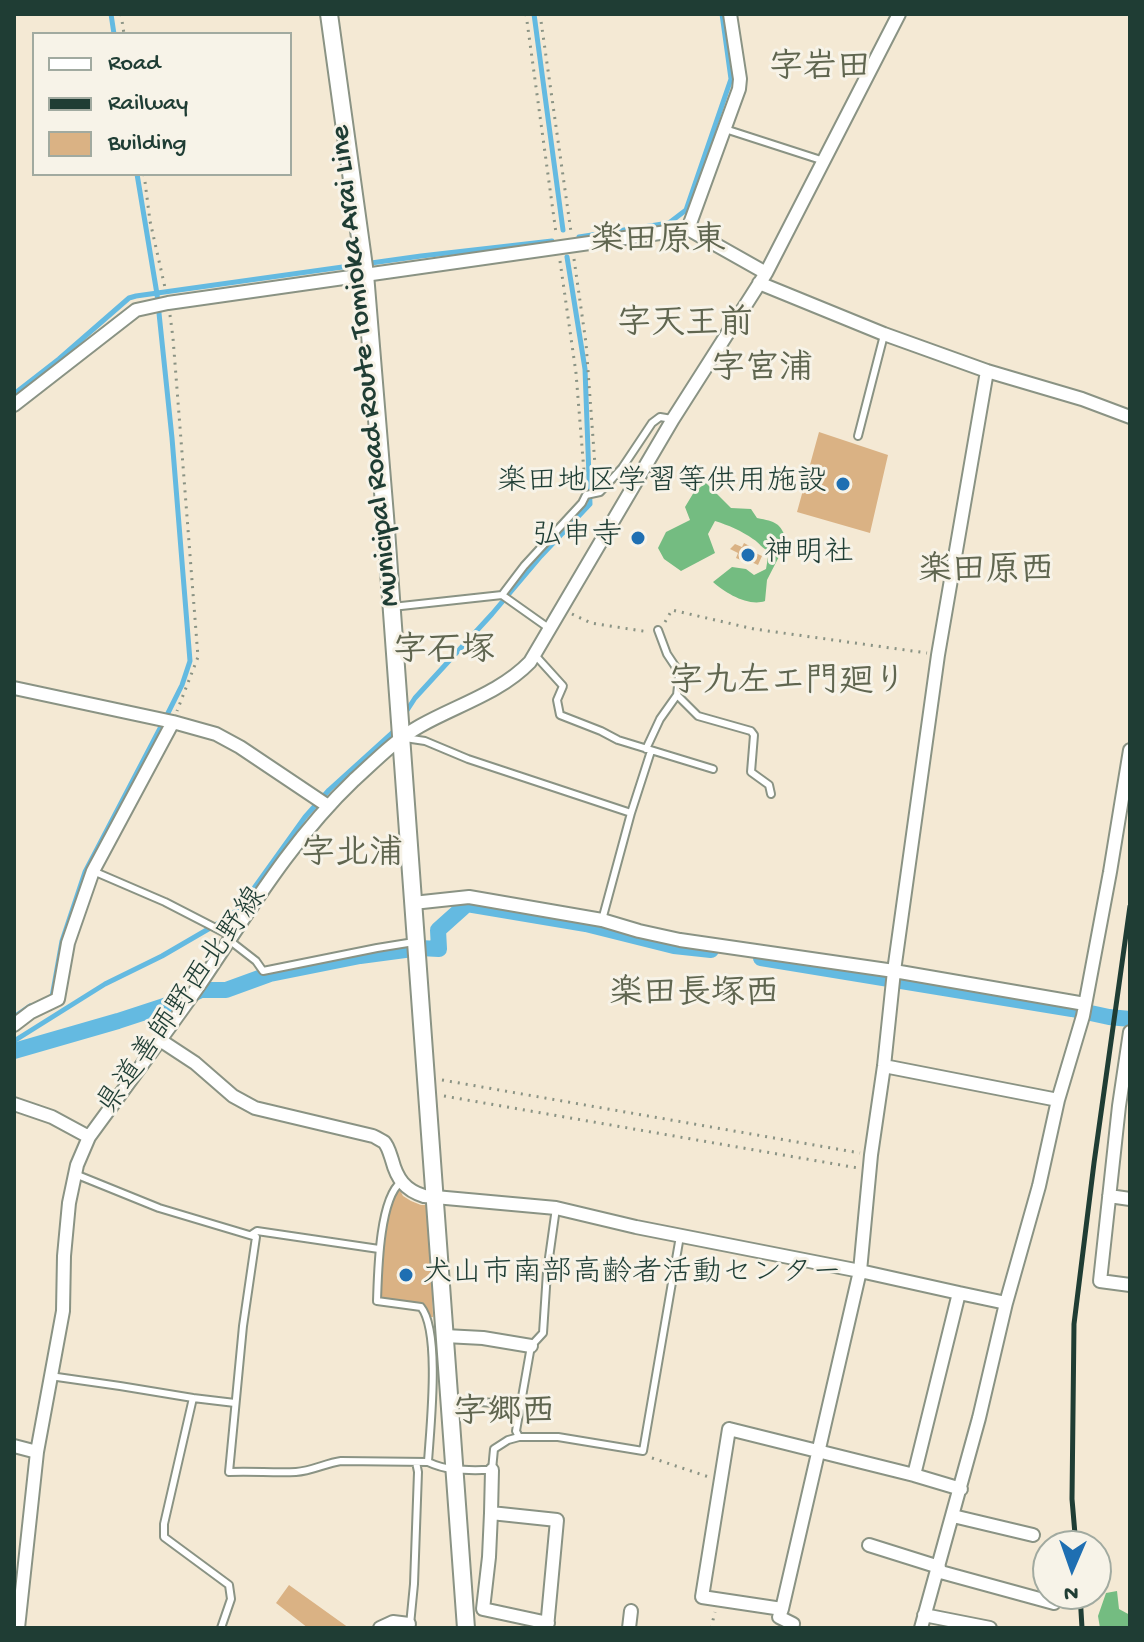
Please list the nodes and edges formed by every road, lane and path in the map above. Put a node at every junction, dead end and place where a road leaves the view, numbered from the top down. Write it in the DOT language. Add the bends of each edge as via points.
graph roads {
  1 [pos="329,14"];
  2 [pos="730,14"];
  3 [pos="899,14"];
  4 [pos="725,129"];
  5 [pos="824,161"];
  6 [pos="144,176"];
  7 [pos="688,229"];
  8 [pos="365,274"];
  9 [pos="762,278"];
  10 [pos="165,288"];
  11 [pos="168,303"];
  12 [pos="884,334"];
  13 [pos="987,371"];
  14 [pos="14,405"];
  15 [pos="1130,417"];
  16 [pos="673,419"];
  17 [pos="858,436"];
  18 [pos="502,595"];
  19 [pos="392,607"];
  20 [pos="562,609"];
  21 [pos="550,629"];
  22 [pos="658,630"];
  23 [pos="535,655"];
  24 [pos="938,655"];
  25 [pos="14,688"];
  26 [pos="677,695"];
  27 [pos="173,722"];
  28 [pos="402,737"];
  29 [pos="649,750"];
  30 [pos="1130,750"];
  31 [pos="713,769"];
  32 [pos="771,794"];
  33 [pos="1127,798"];
  34 [pos="328,806"];
  35 [pos="631,813"];
  36 [pos="93,871"];
  37 [pos="413,903"];
  38 [pos="602,920"];
  39 [pos="230,938"];
  40 [pos="416,948"];
  41 [pos="894,971"];
  42 [pos="1084,1010"];
  43 [pos="14,1025"];
  44 [pos="1130,1032"];
  45 [pos="160,1040"];
  46 [pos="884,1066"];
  47 [pos="427,1085"];
  48 [pos="1058,1100"];
  49 [pos="14,1104"];
  50 [pos="1125,1106"];
  51 [pos="89,1137"];
  52 [pos="871,1155"];
  53 [pos="870,1170"];
  54 [pos="75,1174"];
  55 [pos="401,1182"];
  56 [pos="435,1196"];
  57 [pos="1109,1196"];
  58 [pos="1130,1199"];
  59 [pos="556,1208"];
  60 [pos="251,1235"];
  61 [pos="680,1236"];
  62 [pos="379,1249"];
  63 [pos="860,1271"];
  64 [pos="1130,1285"];
  65 [pos="959,1293"];
  66 [pos="1006,1303"];
  67 [pos="445,1336"];
  68 [pos="531,1346"];
  69 [pos="50,1376"];
  70 [pos="193,1398"];
  71 [pos="449,1400"];
  72 [pos="235,1403"];
  73 [pos="521,1405"];
  74 [pos="519,1437"];
  75 [pos="14,1446"];
  76 [pos="643,1451"];
  77 [pos="819,1451"];
  78 [pos="37,1452"];
  79 [pos="416,1462"];
  80 [pos="428,1462"];
  81 [pos="455,1470"];
  82 [pos="492,1470"];
  83 [pos="914,1475"];
  84 [pos="721,1480"];
  85 [pos="961,1489"];
  86 [pos="491,1513"];
  87 [pos="953,1516"];
  88 [pos="1032,1535"];
  89 [pos="869,1545"];
  90 [pos="938,1569"];
  91 [pos="19,1571"];
  92 [pos="1032,1597"];
  93 [pos="483,1609"];
  94 [pos="782,1609"];
  95 [pos="465,1611"];
  96 [pos="631,1611"];
  97 [pos="923,1622"];
  98 [pos="410,1626"];
  99 [pos="548,1626"];
  100 [pos="18,1628"];
  101 [pos="221,1628"];
  102 [pos="380,1628"];
  103 [pos="466,1628"];
  104 [pos="629,1628"];
  105 [pos="792,1628"];
  106 [pos="990,1628"];
  1 -- 8 [label="street, Municipal Road Route Tomioka Arai Line"];
  2 -- 4 [label="street" via="740,79"];
  3 -- 5 [label="street, 県道善師野西北野線"];
  4 -- 5 [label="lane"];
  4 -- 7 [label="street"];
  5 -- 9 [label="street, 県道善師野西北野線"];
  6 -- 10 [label="path"];
  7 -- 8 [label="street"];
  7 -- 9 [label="street"];
  8 -- 11 [label="street"];
  8 -- 19 [label="street, Municipal Road Route Tomioka Arai Line"];
  9 -- 12 [label="street"];
  9 -- 16 [label="street, 県道善師野西北野線"];
  11 -- 14 [label="street" via="136,310"];
  11 -- 27 [label="path" via="198,657"];
  12 -- 13 [label="street"];
  12 -- 17 [label="lane"];
  13 -- 15 [label="street"];
  13 -- 24 [label="street"];
  16 -- 18 [label="lane" via="660,417 652,423 622,468 600,492 586,495"];
  16 -- 20 [label="street, 県道善師野西北野線"];
  18 -- 19 [label="lane"];
  18 -- 21 [label="lane"];
  19 -- 28 [label="street, Municipal Road Route Tomioka Arai Line"];
  20 -- 21 [label="street, 県道善師野西北野線"];
  20 -- 22 [label="path" via="591,623"];
  21 -- 23 [label="street, 県道善師野西北野線"];
  22 -- 24 [label="path" via="672,610 754,629"];
  22 -- 26 [label="lane" via="679,678"];
  23 -- 28 [label="street, 県道善師野西北野線" via="501,685"];
  23 -- 29 [label="lane" via="563,686 557,700 560,715"];
  24 -- 41 [label="street"];
  25 -- 27 [label="street"];
  26 -- 29 [label="lane" via="660,719"];
  26 -- 32 [label="lane" via="698,716 751,731 751,772 769,785"];
  27 -- 34 [label="street" via="216,734"];
  27 -- 36 [label="street"];
  28 -- 34 [label="street, 県道善師野西北野線"];
  28 -- 35 [label="lane"];
  28 -- 37 [label="street, Municipal Road Route Tomioka Arai Line"];
  29 -- 31 [label="lane"];
  29 -- 35 [label="lane"];
  30 -- 33 [label="street"];
  33 -- 42 [label="street"];
  34 -- 39 [label="street, 県道善師野西北野線"];
  35 -- 38 [label="lane"];
  36 -- 39 [label="lane"];
  36 -- 43 [label="street" via="68,943 58,999"];
  37 -- 38 [label="street" via="469,897"];
  37 -- 40 [label="street, Municipal Road Route Tomioka Arai Line"];
  38 -- 41 [label="street" via="680,940"];
  39 -- 40 [label="lane" via="263,971 377,948"];
  39 -- 45 [label="street, 県道善師野西北野線"];
  40 -- 47 [label="street, Municipal Road Route Tomioka Arai Line"];
  41 -- 42 [label="street"];
  41 -- 46 [label="street"];
  42 -- 48 [label="street"];
  44 -- 50 [label="street"];
  45 -- 51 [label="street, 県道善師野西北野線"];
  45 -- 55 [label="street" via="255,1108 383,1141"];
  46 -- 48 [label="street"];
  46 -- 52 [label="street"];
  47 -- 52 [label="path"];
  47 -- 53 [label="path"];
  47 -- 56 [label="street, Municipal Road Route Tomioka Arai Line"];
  48 -- 66 [label="street"];
  49 -- 51 [label="street"];
  50 -- 57 [label="street"];
  51 -- 54 [label="street, 県道善師野西北野線"];
  52 -- 53 [label="street"];
  53 -- 63 [label="street"];
  54 -- 60 [label="lane" via="159,1208"];
  54 -- 69 [label="street, 県道善師野西北野線" via="63,1311"];
  55 -- 56 [label="street" via="414,1193"];
  55 -- 62 [label="lane" via="389,1200"];
  56 -- 59 [label="street"];
  56 -- 67 [label="street, Municipal Road Route Tomioka Arai Line"];
  57 -- 58 [label="street"];
  57 -- 64 [label="street" via="1100,1281"];
  59 -- 61 [label="street"];
  59 -- 68 [label="lane" via="543,1333"];
  60 -- 62 [label="lane" via="257,1231"];
  60 -- 72 [label="lane" via="256,1237"];
  61 -- 63 [label="street"];
  61 -- 76 [label="lane"];
  62 -- 80 [label="lane" via="377,1301 421,1307 430,1327"];
  63 -- 65 [label="street"];
  63 -- 77 [label="street"];
  65 -- 66 [label="street"];
  65 -- 83 [label="street"];
  66 -- 85 [label="street"];
  67 -- 68 [label="street"];
  67 -- 71 [label="street, Municipal Road Route Tomioka Arai Line"];
  68 -- 73 [label="lane"];
  69 -- 70 [label="lane"];
  69 -- 78 [label="street, 県道善師野西北野線"];
  70 -- 72 [label="lane"];
  70 -- 101 [label="lane" via="164,1537 229,1585 231,1599"];
  71 -- 73 [label="lane"];
  71 -- 81 [label="street, Municipal Road Route Tomioka Arai Line"];
  72 -- 79 [label="lane" via="229,1472 299,1472 341,1461"];
  73 -- 74 [label="lane"];
  74 -- 76 [label="lane" via="558,1437"];
  74 -- 82 [label="lane" via="494,1449"];
  75 -- 78 [label="street"];
  76 -- 84 [label="path"];
  77 -- 83 [label="street"];
  77 -- 84 [label="street" via="729,1429"];
  77 -- 94 [label="street"];
  78 -- 91 [label="street, 県道善師野西北野線"];
  79 -- 80 [label="lane"];
  79 -- 98 [label="lane"];
  80 -- 81 [label="lane"];
  81 -- 82 [label="lane"];
  81 -- 95 [label="street, Municipal Road Route Tomioka Arai Line"];
  82 -- 86 [label="street"];
  83 -- 85 [label="street"];
  84 -- 94 [label="street" via="702,1597"];
  85 -- 87 [label="street"];
  86 -- 93 [label="street"];
  86 -- 99 [label="street" via="557,1520"];
  87 -- 88 [label="street"];
  87 -- 90 [label="street"];
  89 -- 90 [label="street"];
  90 -- 92 [label="street"];
  90 -- 97 [label="street"];
  91 -- 100 [label="street, 県道善師野西北野線"];
  93 -- 95 [label="street"];
  93 -- 99 [label="street"];
  94 -- 105 [label="street" via="779,1617"];
  95 -- 103 [label="street, Municipal Road Route Tomioka Arai Line"];
  96 -- 104 [label="street"];
  97 -- 106 [label="street"];
  98 -- 102 [label="street" via="393,1622"];
}
